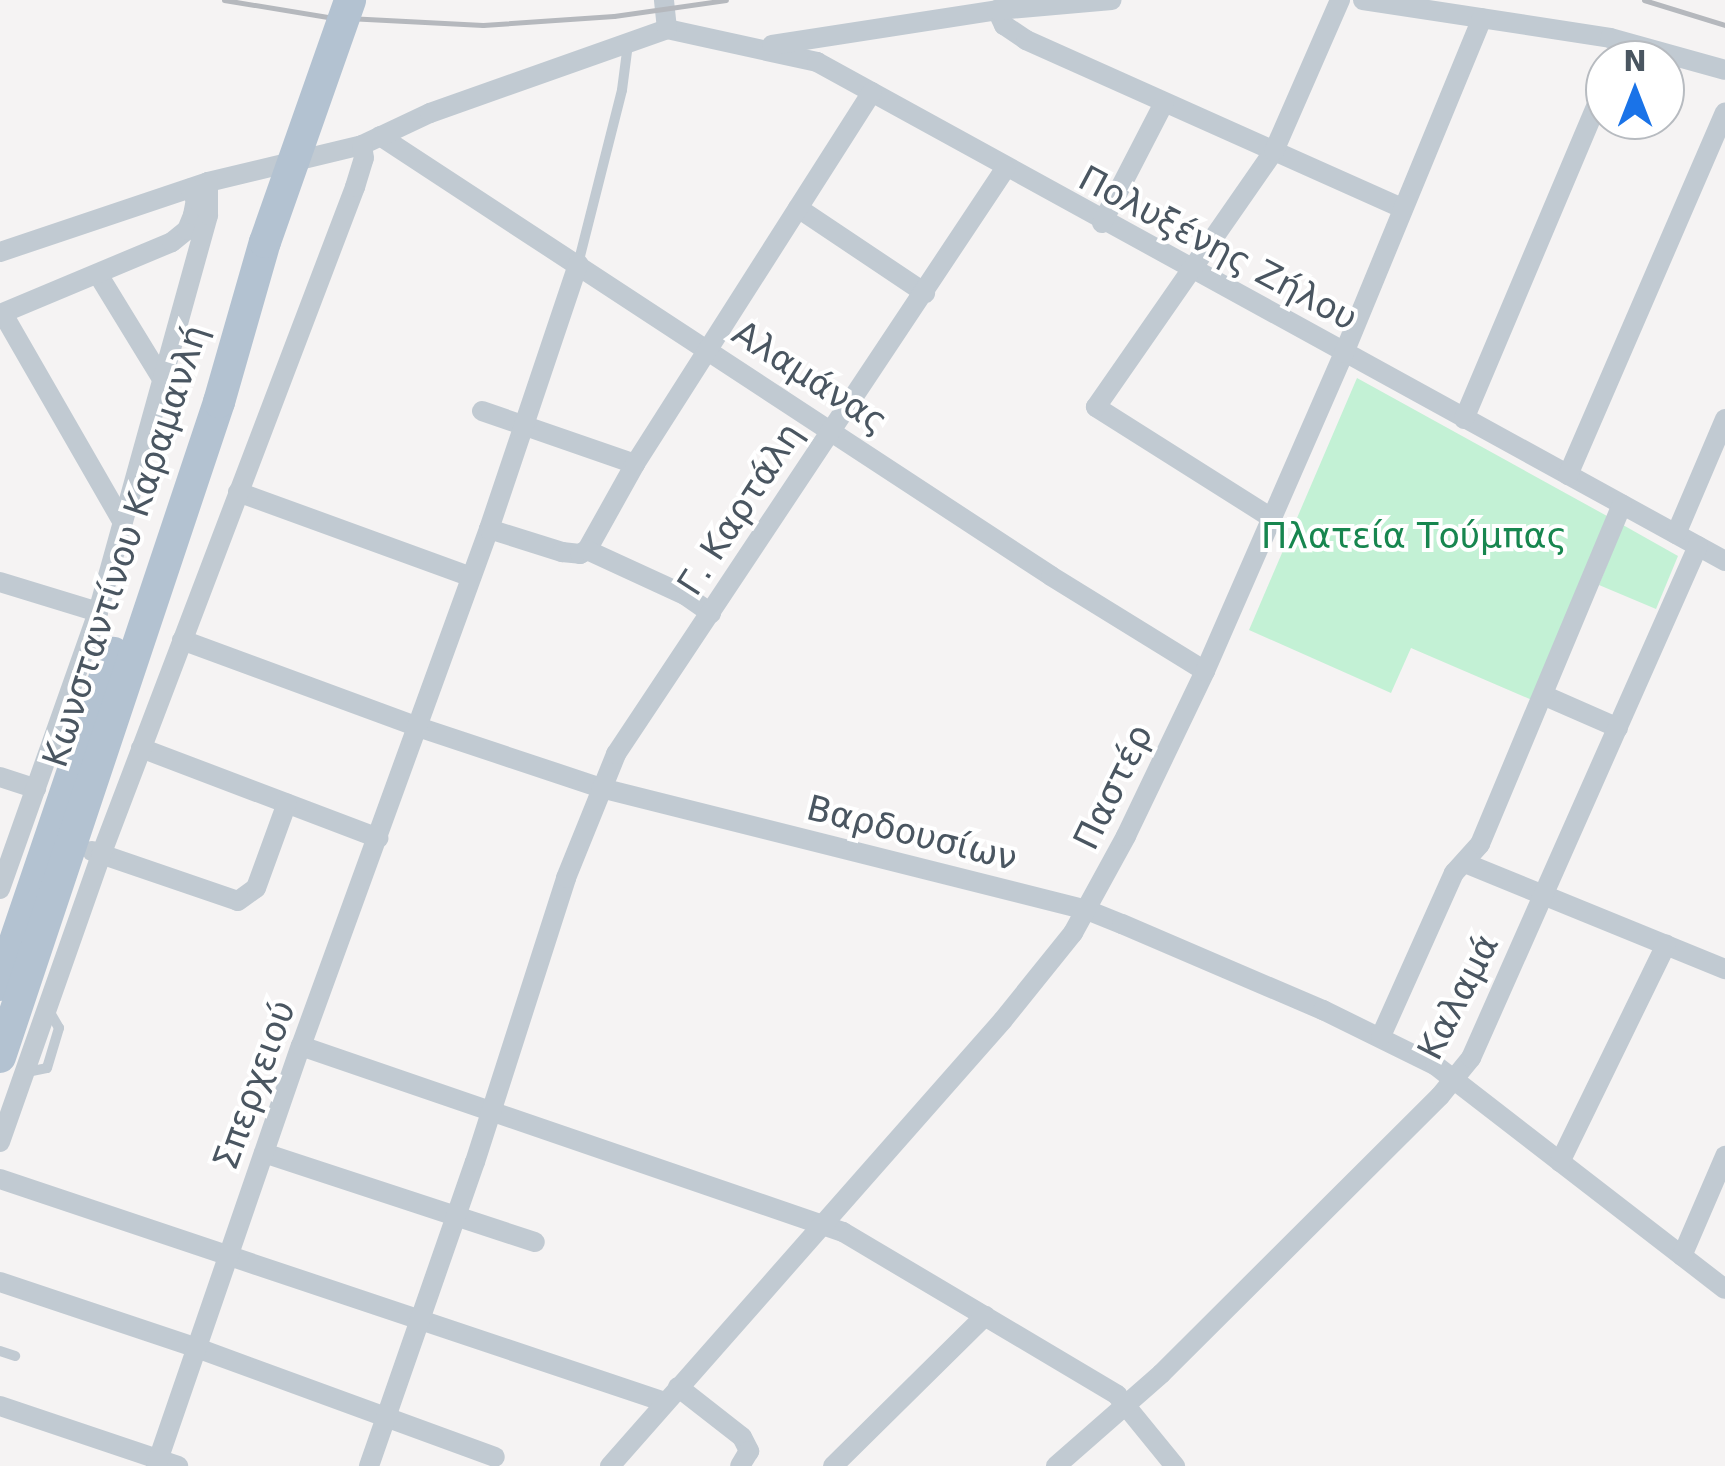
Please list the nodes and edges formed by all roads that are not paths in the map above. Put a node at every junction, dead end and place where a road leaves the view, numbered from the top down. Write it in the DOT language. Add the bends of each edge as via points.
graph roads {
  1 [pos="350,0"];
  2 [pos="664,0"];
  3 [pos="1112,0"];
  4 [pos="1340,0"];
  5 [pos="1363,0"];
  6 [pos="998,10"];
  7 [pos="1482,18"];
  8 [pos="667,29"];
  9 [pos="1585,42"];
  10 [pos="628,43"];
  11 [pos="756,48"];
  12 [pos="1685,62"];
  13 [pos="1725,70"];
  14 [pos="872,92"];
  15 [pos="1164,102"];
  16 [pos="1725,112"];
  17 [pos="1585,133"];
  18 [pos="371,140"];
  19 [pos="1274,152"];
  20 [pos="1005,170"];
  21 [pos="199,185"];
  22 [pos="798,208"];
  23 [pos="1402,208"];
  24 [pos="1102,223"];
  25 [pos="0,252"];
  26 [pos="578,264"];
  27 [pos="1192,270"];
  28 [pos="99,276"];
  29 [pos="924,293"];
  30 [pos="1,314"];
  31 [pos="239,322"];
  32 [pos="708,348"];
  33 [pos="1344,352"];
  34 [pos="162,378"];
  35 [pos="482,411"];
  36 [pos="1464,419"];
  37 [pos="1725,419"];
  38 [pos="524,425"];
  39 [pos="831,429"];
  40 [pos="634,464"];
  41 [pos="1568,475"];
  42 [pos="238,492"];
  43 [pos="1622,505"];
  44 [pos="121,518"];
  45 [pos="1270,518"];
  46 [pos="488,530"];
  47 [pos="1676,534"];
  48 [pos="1698,546"];
  49 [pos="587,550"];
  50 [pos="1725,562"];
  51 [pos="471,577"];
  52 [pos="0,582"];
  53 [pos="98,612"];
  54 [pos="711,613"];
  55 [pos="182,640"];
  56 [pos="1205,671"];
  57 [pos="1544,695"];
  58 [pos="418,727"];
  59 [pos="1618,728"];
  60 [pos="140,748"];
  61 [pos="0,777"];
  62 [pos="600,788"];
  63 [pos="36,790"];
  64 [pos="286,804"];
  65 [pos="378,838"];
  66 [pos="86,849"];
  67 [pos="1465,863"];
  68 [pos="0,889"];
  69 [pos="1542,896"];
  70 [pos="1086,910"];
  71 [pos="1666,946"];
  72 [pos="1725,968"];
  73 [pos="0,986"];
  74 [pos="1381,1036"];
  75 [pos="302,1046"];
  76 [pos="13,1064"];
  77 [pos="1455,1081"];
  78 [pos="489,1113"];
  79 [pos="0,1142"];
  80 [pos="264,1153"];
  81 [pos="1725,1156"];
  82 [pos="1560,1162"];
  83 [pos="0,1179"];
  84 [pos="454,1215"];
  85 [pos="820,1224"];
  86 [pos="536,1242"];
  87 [pos="228,1256"];
  88 [pos="1682,1256"];
  89 [pos="0,1282"];
  90 [pos="1725,1289"];
  91 [pos="418,1316"];
  92 [pos="984,1316"];
  93 [pos="196,1348"];
  94 [pos="0,1351"];
  95 [pos="15,1356"];
  96 [pos="672,1395"];
  97 [pos="0,1406"];
  98 [pos="1128,1406"];
  99 [pos="384,1417"];
  100 [pos="495,1458"];
  101 [pos="164,1464"];
  102 [pos="369,1466"];
  103 [pos="610,1466"];
  104 [pos="740,1466"];
  105 [pos="833,1466"];
  106 [pos="1056,1466"];
  107 [pos="1175,1466"];
  1 -- 31 [label="main road, bridge"];
  2 -- 8 [label="street"];
  3 -- 6 [label="street"];
  4 -- 19 [label="street"];
  5 -- 7 [label="street"];
  6 -- 11 [label="street"];
  6 -- 15 [label="street" via="1004,25 1026,40"];
  7 -- 9 [label="street"];
  7 -- 23 [label="street, Παστέρ"];
  8 -- 10 [label="street"];
  8 -- 11 [label="street, Πολυξένης Ζήλου"];
  10 -- 18 [label="street"];
  10 -- 26 [label="lane"];
  11 -- 14 [label="street, Πολυξένης Ζήλου" via="817,62"];
  12 -- 13 [label="street"];
  14 -- 20 [label="street, Πολυξένης Ζήλου"];
  14 -- 22 [label="street"];
  15 -- 19 [label="street"];
  15 -- 24 [label="street"];
  16 -- 41 [label="street"];
  17 -- 36 [label="street"];
  18 -- 21 [label="street"];
  18 -- 26 [label="street, Αλαμάνας"];
  18 -- 42 [label="street"];
  19 -- 23 [label="street"];
  19 -- 27 [label="street"];
  20 -- 24 [label="street, Πολυξένης Ζήλου"];
  20 -- 29 [label="street, Γ. Καρτάλη"];
  21 -- 25 [label="street"];
  21 -- 28 [label="street" via="184,234"];
  21 -- 34 [label="street, Κωνσταντίνου Καραμανλή" via="208,215"];
  22 -- 29 [label="street"];
  22 -- 32 [label="street"];
  23 -- 33 [label="street, Παστέρ"];
  24 -- 27 [label="street, Πολυξένης Ζήλου"];
  26 -- 32 [label="street, Αλαμάνας"];
  26 -- 38 [label="street, Σπερχειού"];
  27 -- 33 [label="street, Πολυξένης Ζήλου"];
  27 -- 45 [label="street" via="1096,407"];
  28 -- 30 [label="street"];
  28 -- 34 [label="street"];
  29 -- 39 [label="street, Γ. Καρτάλη"];
  30 -- 44 [label="street"];
  31 -- 66 [label="main road, Κωνσταντίνου Καραμανλή"];
  31 -- 73 [label="main road, Κωνσταντίνου Καραμανλή" via="88,718"];
  32 -- 39 [label="street, Αλαμάνας"];
  32 -- 40 [label="street"];
  33 -- 36 [label="street, Πολυξένης Ζήλου"];
  33 -- 45 [label="street, Παστέρ"];
  34 -- 44 [label="street, Κωνσταντίνου Καραμανλή"];
  35 -- 38 [label="street"];
  36 -- 41 [label="street, Πολυξένης Ζήλου"];
  37 -- 47 [label="street"];
  38 -- 40 [label="street"];
  38 -- 46 [label="street, Σπερχειού"];
  39 -- 54 [label="street, Γ. Καρτάλη"];
  39 -- 56 [label="street, Αλαμάνας"];
  40 -- 49 [label="street"];
  41 -- 43 [label="street, Πολυξένης Ζήλου"];
  42 -- 51 [label="street"];
  42 -- 55 [label="street"];
  43 -- 47 [label="street, Πολυξένης Ζήλου"];
  43 -- 57 [label="street"];
  44 -- 53 [label="street, Κωνσταντίνου Καραμανλή"];
  45 -- 56 [label="street, Παστέρ"];
  46 -- 49 [label="street" via="562,552"];
  46 -- 51 [label="street, Σπερχειού"];
  47 -- 48 [label="street, Πολυξένης Ζήλου"];
  48 -- 50 [label="street, Πολυξένης Ζήλου"];
  48 -- 59 [label="street, Καλαμά"];
  49 -- 54 [label="street"];
  51 -- 58 [label="street, Σπερχειού"];
  52 -- 53 [label="street"];
  53 -- 63 [label="street, Κωνσταντίνου Καραμανλή"];
  54 -- 62 [label="street, Γ. Καρτάλη" via="631,729"];
  55 -- 58 [label="street, Βαρδουσίων"];
  55 -- 60 [label="street"];
  56 -- 70 [label="street, Παστέρ"];
  57 -- 59 [label="street"];
  57 -- 67 [label="street" via="1480,844"];
  58 -- 62 [label="street, Βαρδουσίων"];
  58 -- 65 [label="street, Σπερχειού"];
  59 -- 69 [label="street, Καλαμά"];
  60 -- 64 [label="street"];
  60 -- 66 [label="street"];
  61 -- 63 [label="street"];
  62 -- 70 [label="street, Βαρδουσίων"];
  62 -- 78 [label="street, Γ. Καρτάλη"];
  63 -- 68 [label="street, Κωνσταντίνου Καραμανλή"];
  64 -- 65 [label="street"];
  64 -- 66 [label="street" via="256,888 238,901"];
  65 -- 75 [label="street, Σπερχειού"];
  66 -- 76 [label="main road, Κωνσταντίνου Καραμανλή"];
  66 -- 76 [label="street" via="48,1008"];
  67 -- 69 [label="street"];
  67 -- 74 [label="street" via="1454,873"];
  69 -- 71 [label="street"];
  69 -- 77 [label="street, Καλαμά"];
  70 -- 74 [label="street, Βαρδουσίων"];
  70 -- 85 [label="street, Παστέρ" via="1003,1020"];
  71 -- 72 [label="street"];
  71 -- 82 [label="street"];
  74 -- 77 [label="street, Βαρδουσίων"];
  75 -- 78 [label="street"];
  75 -- 80 [label="street, Σπερχειού"];
  76 -- 79 [label="street"];
  77 -- 82 [label="street, Βαρδουσίων"];
  77 -- 98 [label="street, Καλαμά"];
  78 -- 84 [label="street, Γ. Καρτάλη"];
  78 -- 85 [label="street"];
  80 -- 84 [label="street"];
  80 -- 87 [label="street, Σπερχειού"];
  81 -- 88 [label="street"];
  82 -- 88 [label="street, Βαρδουσίων"];
  83 -- 87 [label="street"];
  84 -- 86 [label="street"];
  84 -- 91 [label="street, Γ. Καρτάλη"];
  85 -- 92 [label="street"];
  85 -- 96 [label="street, Παστέρ"];
  87 -- 91 [label="street"];
  87 -- 93 [label="street, Σπερχειού"];
  88 -- 90 [label="street, Βαρδουσίων"];
  89 -- 93 [label="street"];
  91 -- 96 [label="street"];
  91 -- 99 [label="street, Γ. Καρτάλη"];
  92 -- 98 [label="street"];
  92 -- 105 [label="street"];
  93 -- 99 [label="street"];
  93 -- 101 [label="street, Σπερχειού"];
  94 -- 95 [label="lane"];
  96 -- 103 [label="street, Παστέρ"];
  96 -- 104 [label="street" via="742,1437 748,1451"];
  97 -- 101 [label="street"];
  98 -- 106 [label="street, Καλαμά"];
  98 -- 107 [label="street"];
  99 -- 100 [label="street"];
  99 -- 102 [label="street, Γ. Καρτάλη"];
}
